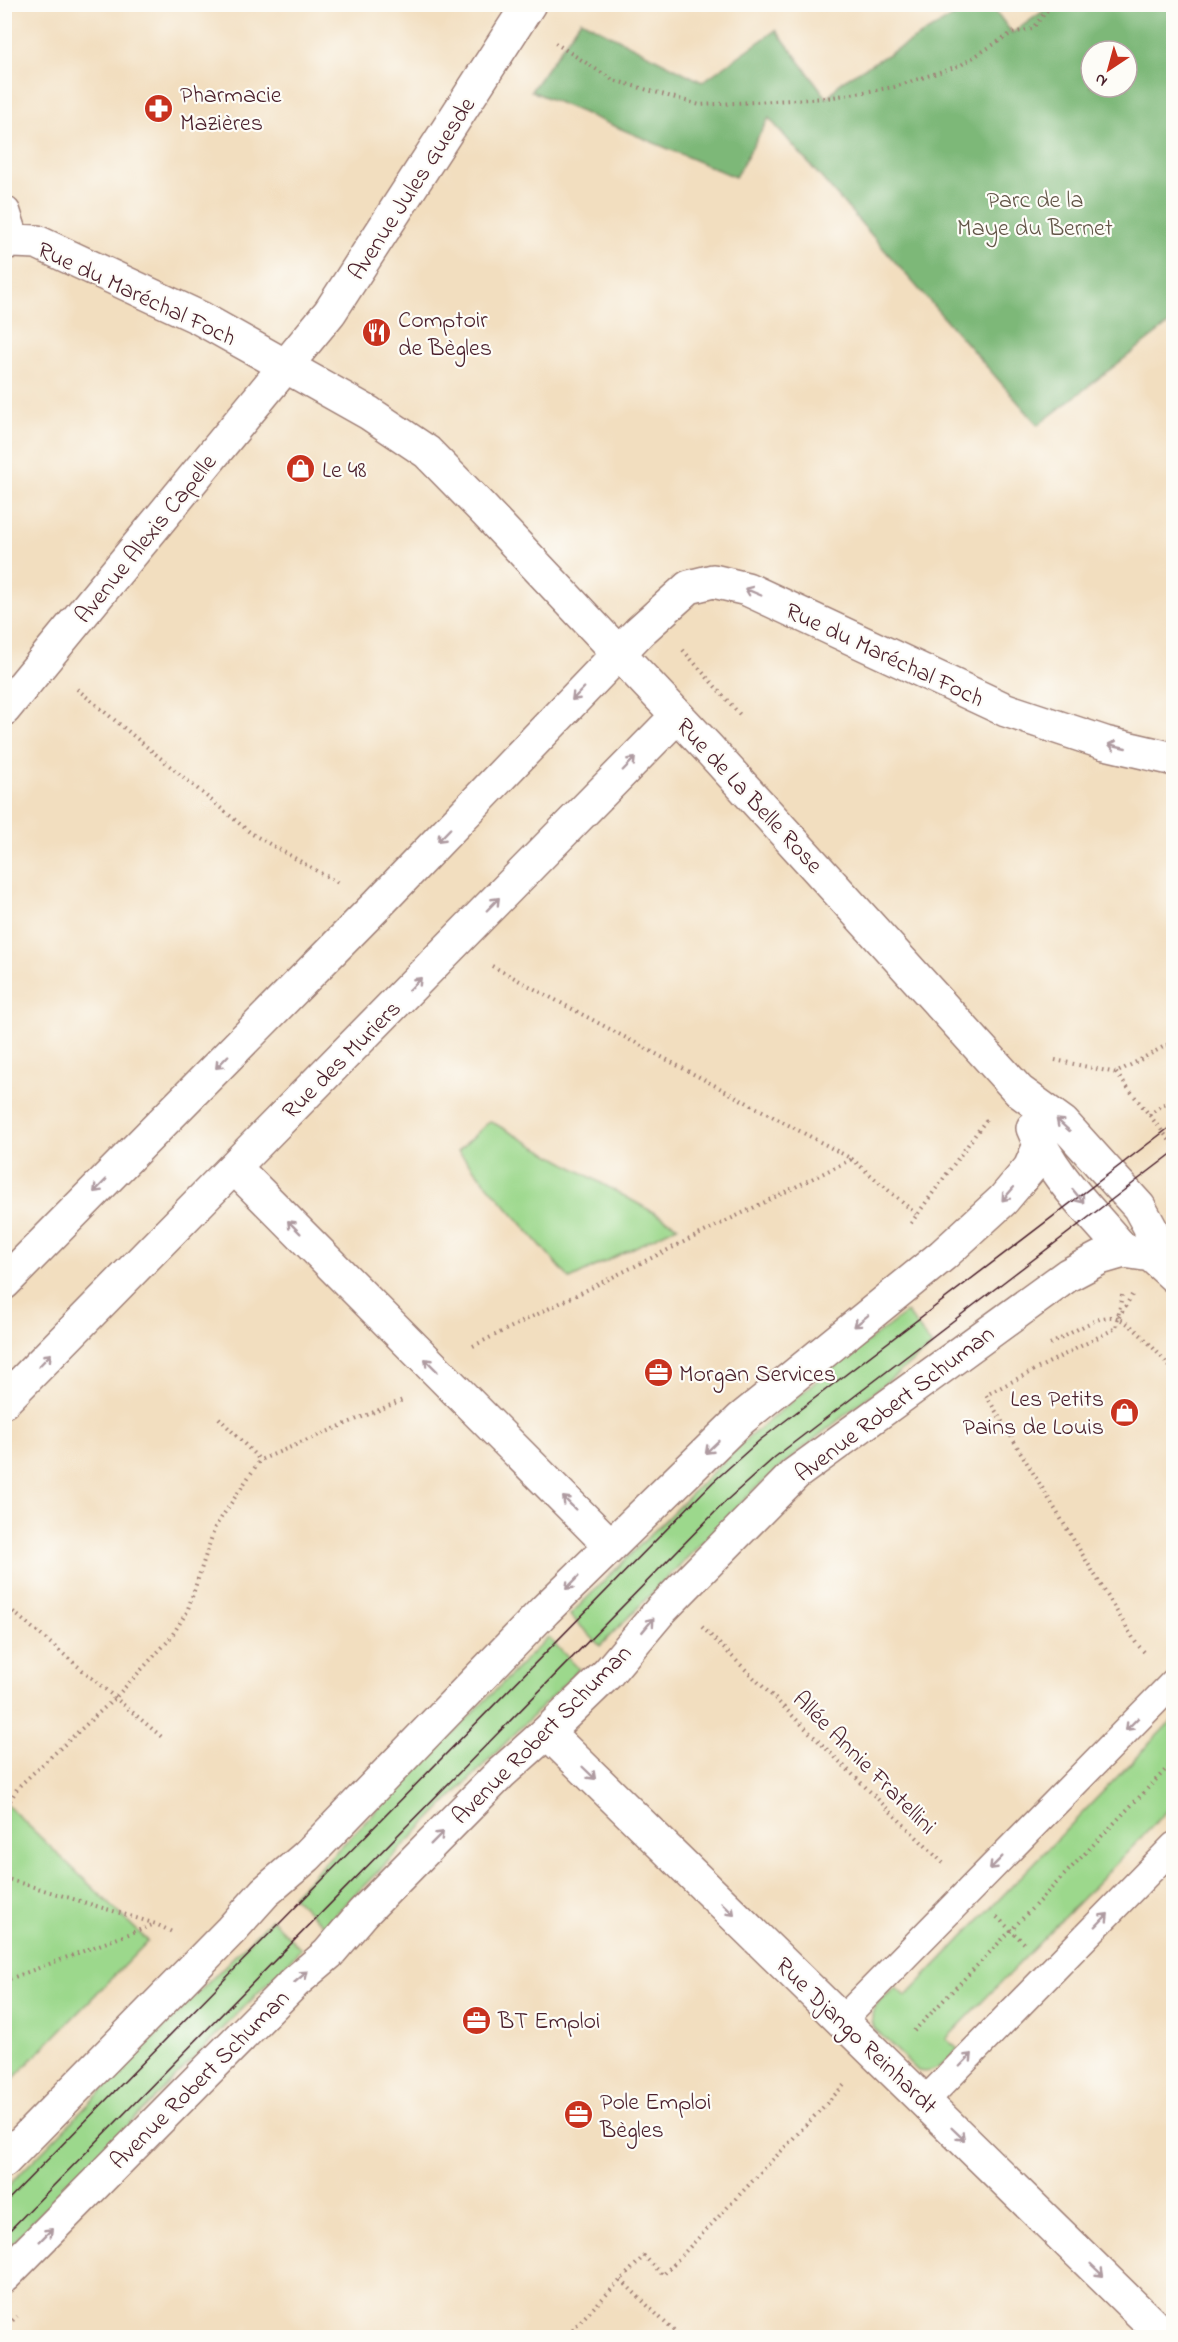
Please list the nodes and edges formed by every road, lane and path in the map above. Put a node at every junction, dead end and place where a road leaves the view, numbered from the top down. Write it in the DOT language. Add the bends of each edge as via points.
graph roads {
  1 [pos="1052,4"];
  2 [pos="524,12"];
  3 [pos="7,232"];
  4 [pos="285,366"];
  5 [pos="478,504"];
  6 [pos="654,618"];
  7 [pos="619,652"];
  8 [pos="4,709"];
  9 [pos="677,716"];
  10 [pos="742,717"];
  11 [pos="1173,759"];
  12 [pos="1173,1041"];
  13 [pos="1055,1060"];
  14 [pos="1116,1073"];
  15 [pos="1019,1091"];
  16 [pos="1173,1097"];
  17 [pos="1149,1115"];
  18 [pos="986,1120"];
  19 [pos="1040,1145"];
  20 [pos="1173,1146"];
  21 [pos="234,1167"];
  22 [pos="916,1214"];
  23 [pos="906,1231"];
  24 [pos="1149,1261"];
  25 [pos="4,1283"];
  26 [pos="1173,1371"];
  27 [pos="440,1374"];
  28 [pos="4,1401"];
  29 [pos="219,1418"];
  30 [pos="260,1460"];
  31 [pos="610,1545"];
  32 [pos="4,1604"];
  33 [pos="700,1624"];
  34 [pos="1173,1682"];
  35 [pos="115,1698"];
  36 [pos="547,1732"];
  37 [pos="163,1738"];
  38 [pos="1173,1761"];
  39 [pos="4,1810"];
  40 [pos="1173,1846"];
  41 [pos="4,1878"];
  42 [pos="969,1890"];
  43 [pos="156,1924"];
  44 [pos="1011,1930"];
  45 [pos="177,1937"];
  46 [pos="1053,1971"];
  47 [pos="4,1981"];
  48 [pos="842,2020"];
  49 [pos="885,2062"];
  50 [pos="925,2101"];
  51 [pos="4,2160"];
  52 [pos="4,2276"];
  53 [pos="621,2280"];
  54 [pos="564,2337"];
  55 [pos="681,2337"];
  56 [pos="1166,2337"];
  1 -- 2 [label="path" via="1032,29 1012,33 961,65 894,87 827,98 700,105 613,80"];
  2 -- 4 [label="street, Avenue Jules Guesde" via="340,298"];
  3 -- 4 [label="street, Rue du Maréchal Foch" via="64,254 200,318"];
  4 -- 5 [label="street, Rue du Maréchal Foch" via="411,440"];
  4 -- 8 [label="street, Avenue Alexis Capelle"];
  5 -- 7 [label="street, Rue de La Belle Rose"];
  6 -- 7 [label="street, Rue du Maréchal Foch"];
  6 -- 10 [label="path"];
  11 -- 6 [label="street, Rue du Maréchal Foch, one-way" via="1105,743 1005,710 747,589 713,580 689,587"];
  7 -- 9 [label="street, Rue de La Belle Rose"];
  7 -- 25 [label="street, one-way" via="377,905"];
  9 -- 15 [label="street, Rue de La Belle Rose"];
  21 -- 9 [label="street, Rue des Muriers, one-way"];
  12 -- 14 [label="path"];
  13 -- 14 [label="path"];
  14 -- 17 [label="path"];
  15 -- 19 [label="street, Rue de La Belle Rose"];
  24 -- 15 [label="street, Rue de La Belle Rose, one-way" via="1151,1229 1139,1207 1064,1123"];
  16 -- 17 [label="path"];
  17 -- 20 [label="path"];
  18 -- 22 [label="path"];
  19 -- 24 [label="street, Rue de La Belle Rose, one-way" via="1067,1183"];
  19 -- 31 [label="street, one-way" via="1030,1168 1003,1200 741,1419"];
  27 -- 21 [label="street, one-way"];
  28 -- 21 [label="street, Rue des Muriers, one-way"];
  22 -- 23 [label="path"];
  22 -- 27 [label="path" via="852,1159 467,1349"];
  36 -- 24 [label="street, Avenue Robert Schuman, one-way" via="608,1673 661,1610 795,1474 1068,1275 1100,1258"];
  26 -- 34 [label="path" via="1132,1326 1119,1318 1116,1328 986,1395 1136,1643"];
  27 -- 30 [label="path" via="417,1396"];
  31 -- 27 [label="street, one-way"];
  29 -- 30 [label="path"];
  30 -- 35 [label="path" via="215,1527 187,1612 169,1640"];
  31 -- 51 [label="street, one-way"];
  32 -- 35 [label="path"];
  33 -- 42 [label="path, Allée Annie Fratellini"];
  34 -- 42 [label="lane, one-way"];
  35 -- 37 [label="path"];
  35 -- 39 [label="path" via="18,1788"];
  36 -- 48 [label="street, Rue Django Reinhardt, one-way"];
  52 -- 36 [label="street, Avenue Robert Schuman, one-way" via="295,1982 328,1954 363,1913 501,1773"];
  38 -- 44 [label="path"];
  46 -- 40 [label="lane, one-way"];
  41 -- 43 [label="path"];
  42 -- 44 [label="path, Allée Annie Fratellini"];
  42 -- 48 [label="lane"];
  43 -- 45 [label="path"];
  43 -- 47 [label="path"];
  44 -- 46 [label="path, Allée Annie Fratellini"];
  44 -- 49 [label="path"];
  50 -- 46 [label="lane, one-way"];
  48 -- 49 [label="street, Rue Django Reinhardt"];
  49 -- 50 [label="street, Rue Django Reinhardt"];
  49 -- 53 [label="path" via="868,2078 849,2080 663,2275 644,2256"];
  50 -- 56 [label="street, Rue Django Reinhardt, one-way"];
  53 -- 54 [label="path"];
  53 -- 55 [label="path"];
}
